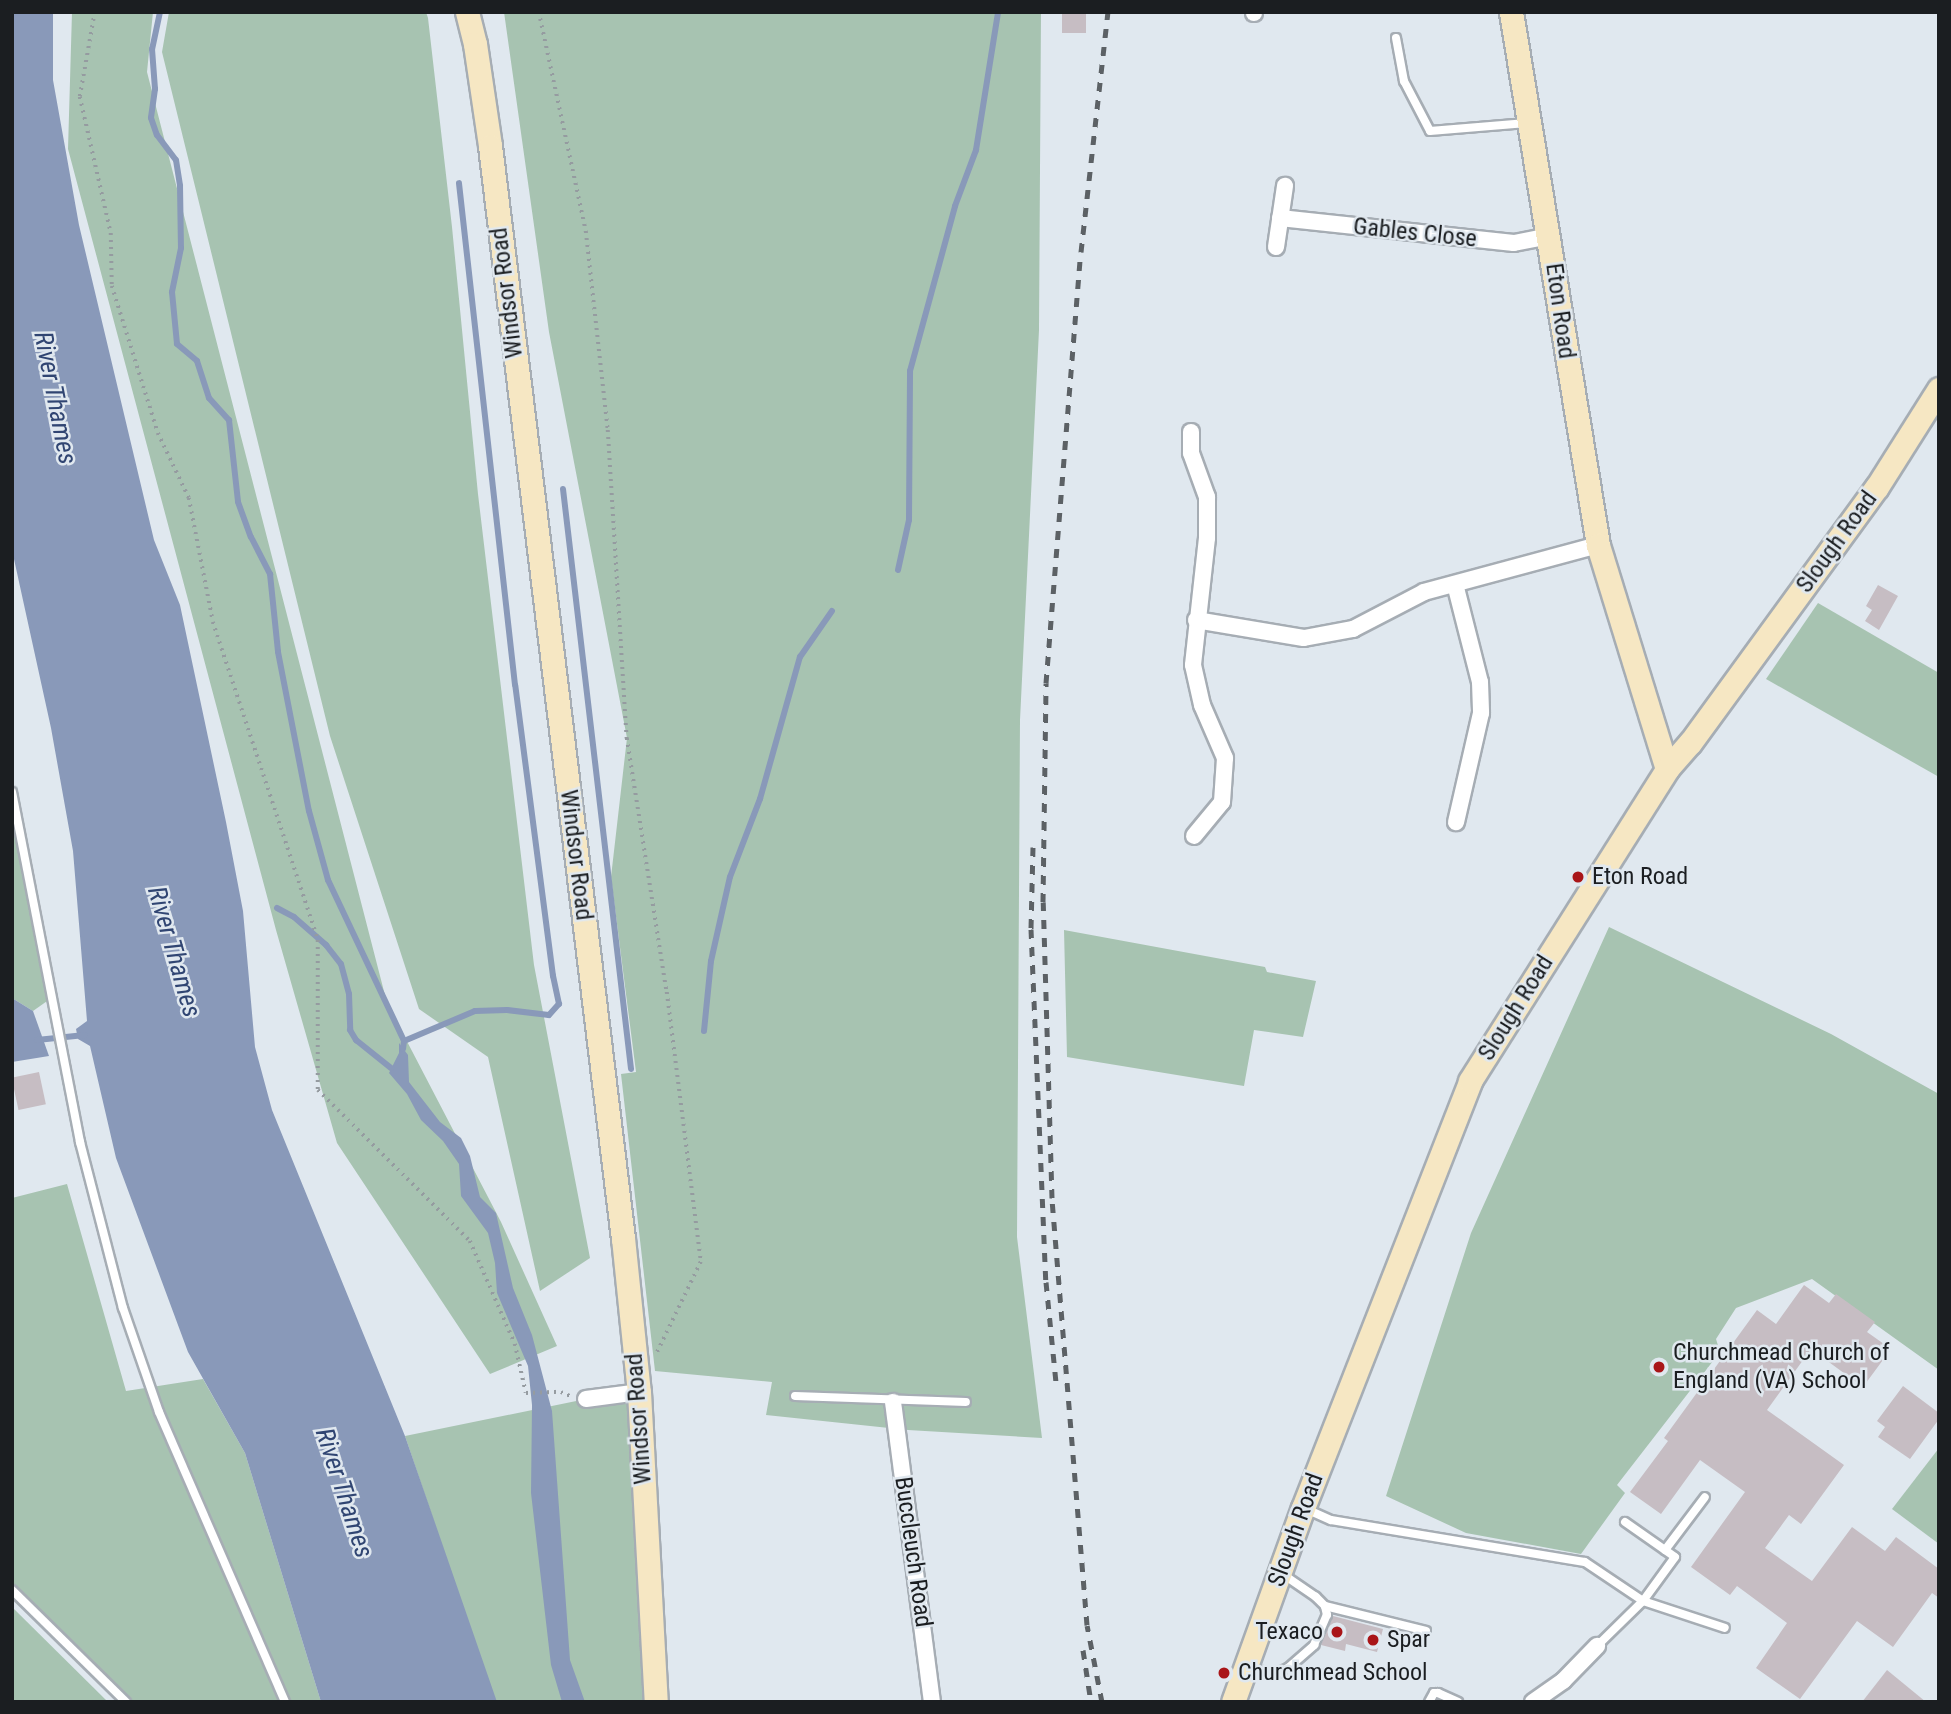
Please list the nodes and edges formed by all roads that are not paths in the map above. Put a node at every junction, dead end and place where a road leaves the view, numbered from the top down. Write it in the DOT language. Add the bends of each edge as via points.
graph roads {
  1 [pos="467,12"];
  2 [pos="1511,12"];
  3 [pos="1396,38"];
  4 [pos="1530,123"];
  5 [pos="1285,186"];
  6 [pos="1280,218"];
  7 [pos="1550,236"];
  8 [pos="1276,247"];
  9 [pos="1939,389"];
  10 [pos="1191,432"];
  11 [pos="1598,545"];
  12 [pos="1455,584"];
  13 [pos="1196,620"];
  14 [pos="1667,769"];
  15 [pos="12,792"];
  16 [pos="1456,822"];
  17 [pos="1194,836"];
  18 [pos="639,1392"];
  19 [pos="795,1396"];
  20 [pos="586,1399"];
  21 [pos="893,1402"];
  22 [pos="966,1402"];
  23 [pos="1705,1497"];
  24 [pos="1303,1508"];
  25 [pos="1626,1522"];
  26 [pos="1665,1550"];
  27 [pos="1281,1573"];
  28 [pos="12,1590"];
  29 [pos="1643,1601"];
  30 [pos="1325,1606"];
  31 [pos="1725,1628"];
  32 [pos="1426,1631"];
  33 [pos="1597,1646"];
  34 [pos="1245,1667"];
  35 [pos="125,1702"];
  36 [pos="285,1702"];
  37 [pos="656,1702"];
  38 [pos="932,1702"];
  39 [pos="1233,1702"];
  40 [pos="1429,1702"];
  41 [pos="1458,1702"];
  42 [pos="1533,1702"];
  1 -- 18 [label="main road, Windsor Road" via="490,146"];
  2 -- 4 [label="main road, Eton Road"];
  3 -- 4 [label="lane" via="1404,81 1430,131"];
  4 -- 7 [label="main road, Eton Road"];
  5 -- 6 [label="street"];
  6 -- 7 [label="street, Gables Close" via="1514,243"];
  6 -- 8 [label="street"];
  7 -- 11 [label="main road, Eton Road" via="1573,407"];
  9 -- 14 [label="main road, Slough Road" via="1877,486"];
  10 -- 13 [label="street" via="1191,453 1207,497 1207,538"];
  11 -- 12 [label="street"];
  11 -- 14 [label="main road, Eton Road"];
  12 -- 13 [label="street" via="1424,592 1353,629 1304,638"];
  12 -- 16 [label="street" via="1480,682 1481,713"];
  13 -- 17 [label="street" via="1193,665 1202,705 1225,758 1222,802"];
  14 -- 24 [label="main road, Slough Road" via="1470,1081"];
  15 -- 36 [label="lane" via="80,1142 123,1308 159,1412"];
  18 -- 20 [label="street"];
  18 -- 37 [label="main road, Windsor Road"];
  19 -- 21 [label="lane"];
  21 -- 22 [label="lane"];
  21 -- 38 [label="street, Buccleuch Road"];
  23 -- 26 [label="lane"];
  24 -- 27 [label="main road, Slough Road"];
  24 -- 29 [label="lane" via="1331,1520 1586,1562"];
  25 -- 26 [label="lane"];
  26 -- 29 [label="lane" via="1675,1557"];
  27 -- 30 [label="lane"];
  27 -- 34 [label="main road, Slough Road"];
  28 -- 35 [label="lane"];
  29 -- 31 [label="lane"];
  29 -- 33 [label="lane"];
  30 -- 32 [label="lane"];
  30 -- 34 [label="lane" via="1327,1615 1314,1645 1298,1661 1275,1674"];
  33 -- 42 [label="street" via="1563,1681"];
  34 -- 39 [label="main road, Slough Road"];
  40 -- 41 [label="lane" via="1434,1693"];
}
